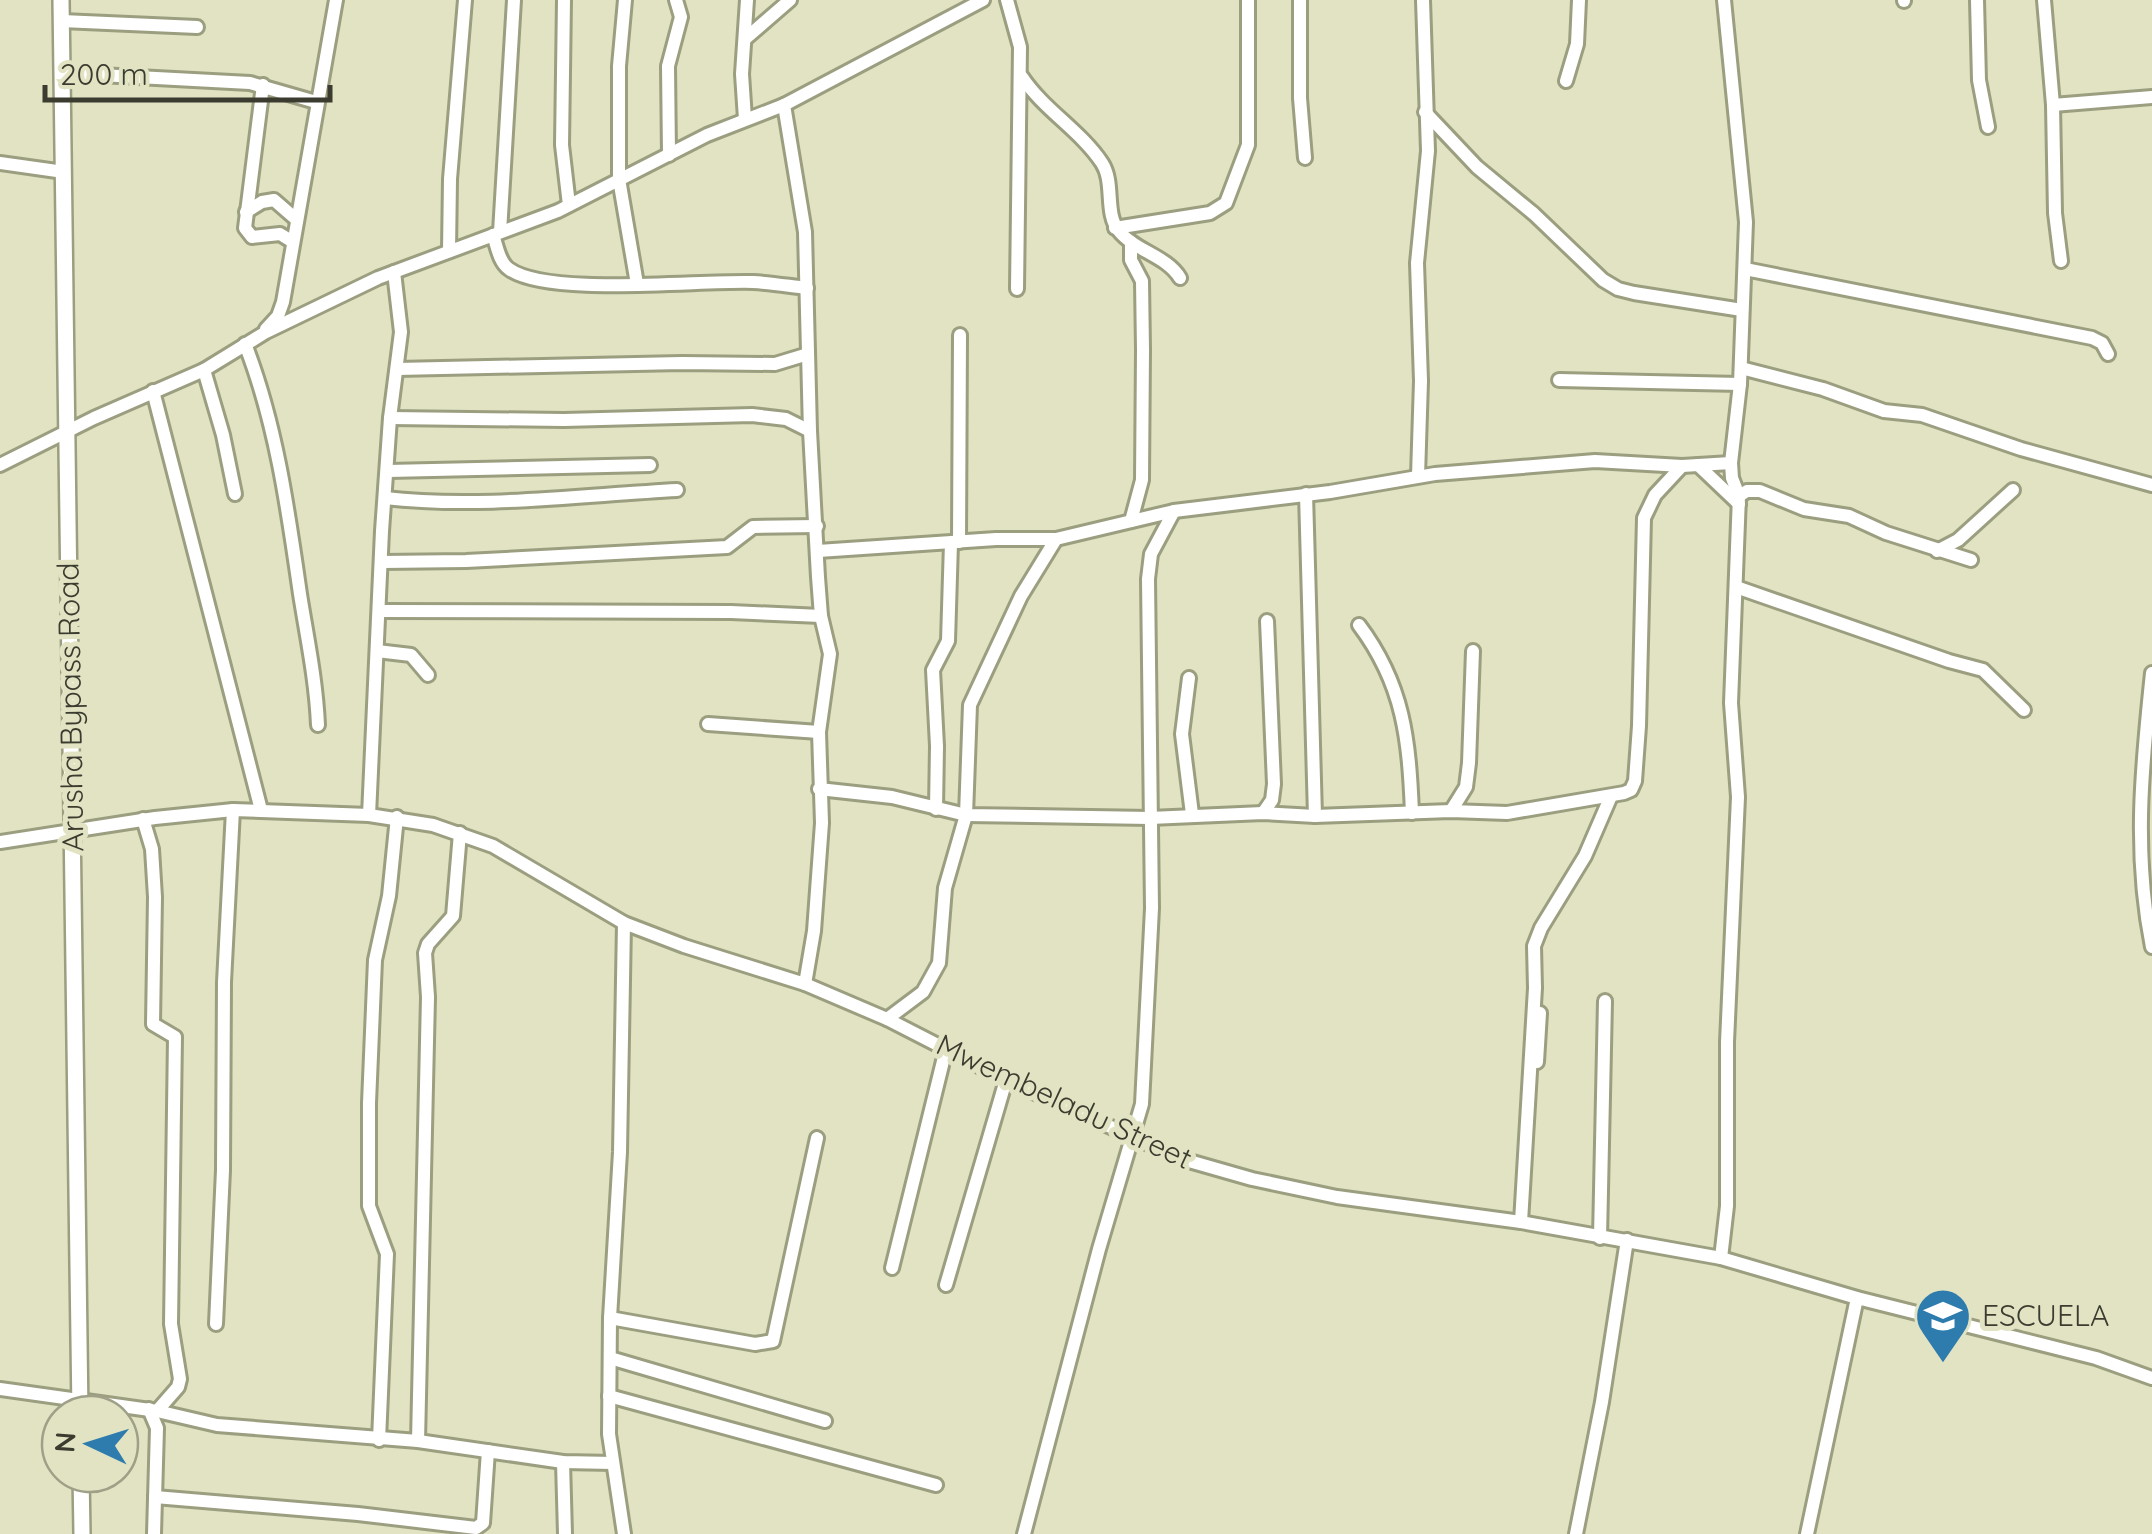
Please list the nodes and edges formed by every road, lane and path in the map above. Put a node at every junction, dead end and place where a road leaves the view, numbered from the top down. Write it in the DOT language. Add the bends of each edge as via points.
graph roads {
  1 [pos="61,0"];
  2 [pos="336,0"];
  3 [pos="465,0"];
  4 [pos="514,0"];
  5 [pos="564,0"];
  6 [pos="625,0"];
  7 [pos="676,0"];
  8 [pos="747,0"];
  9 [pos="790,0"];
  10 [pos="983,0"];
  11 [pos="1006,0"];
  12 [pos="1248,0"];
  13 [pos="1300,0"];
  14 [pos="1424,0"];
  15 [pos="1578,0"];
  16 [pos="1724,0"];
  17 [pos="1977,0"];
  18 [pos="2044,0"];
  19 [pos="62,21"];
  20 [pos="197,27"];
  21 [pos="745,39"];
  22 [pos="62,73"];
  23 [pos="1020,76"];
  24 [pos="1566,81"];
  25 [pos="263,84"];
  26 [pos="2152,97"];
  27 [pos="316,102"];
  28 [pos="784,105"];
  29 [pos="2053,105"];
  30 [pos="1425,112"];
  31 [pos="746,119"];
  32 [pos="1988,127"];
  33 [pos="668,155"];
  34 [pos="1305,158"];
  35 [pos="0,164"];
  36 [pos="64,172"];
  37 [pos="619,179"];
  38 [pos="569,205"];
  39 [pos="246,212"];
  40 [pos="296,220"];
  41 [pos="1116,228"];
  42 [pos="496,234"];
  43 [pos="293,242"];
  44 [pos="1131,242"];
  45 [pos="449,251"];
  46 [pos="2060,261"];
  47 [pos="1745,268"];
  48 [pos="394,272"];
  49 [pos="1180,278"];
  50 [pos="637,284"];
  51 [pos="806,288"];
  52 [pos="1017,290"];
  53 [pos="1742,310"];
  54 [pos="261,334"];
  55 [pos="960,335"];
  56 [pos="245,344"];
  57 [pos="808,354"];
  58 [pos="2108,354"];
  59 [pos="1741,368"];
  60 [pos="396,369"];
  61 [pos="204,370"];
  62 [pos="1559,380"];
  63 [pos="1740,384"];
  64 [pos="154,391"];
  65 [pos="390,418"];
  66 [pos="810,431"];
  67 [pos="67,432"];
  68 [pos="1731,463"];
  69 [pos="0,465"];
  70 [pos="650,465"];
  71 [pos="1698,465"];
  72 [pos="1682,466"];
  73 [pos="388,471"];
  74 [pos="1418,476"];
  75 [pos="2152,484"];
  76 [pos="677,490"];
  77 [pos="2013,490"];
  78 [pos="235,494"];
  79 [pos="1306,494"];
  80 [pos="385,498"];
  81 [pos="1739,500"];
  82 [pos="1174,511"];
  83 [pos="1131,520"];
  84 [pos="817,526"];
  85 [pos="1056,539"];
  86 [pos="955,542"];
  87 [pos="1936,550"];
  88 [pos="818,551"];
  89 [pos="1970,560"];
  90 [pos="382,562"];
  91 [pos="1736,588"];
  92 [pos="380,611"];
  93 [pos="821,616"];
  94 [pos="1268,621"];
  95 [pos="1359,625"];
  96 [pos="377,651"];
  97 [pos="1473,652"];
  98 [pos="2152,673"];
  99 [pos="428,674"];
  100 [pos="1189,678"];
  101 [pos="2024,710"];
  102 [pos="708,724"];
  103 [pos="318,725"];
  104 [pos="819,732"];
  105 [pos="818,788"];
  106 [pos="1611,796"];
  107 [pos="936,809"];
  108 [pos="233,810"];
  109 [pos="261,810"];
  110 [pos="1451,811"];
  111 [pos="1263,812"];
  112 [pos="1412,813"];
  113 [pos="1192,814"];
  114 [pos="368,815"];
  115 [pos="966,815"];
  116 [pos="1315,816"];
  117 [pos="397,818"];
  118 [pos="1150,818"];
  119 [pos="142,819"];
  120 [pos="72,829"];
  121 [pos="460,833"];
  122 [pos="0,842"];
  123 [pos="624,923"];
  124 [pos="2152,947"];
  125 [pos="805,984"];
  126 [pos="1605,1001"];
  127 [pos="887,1019"];
  128 [pos="946,1049"];
  129 [pos="1006,1080"];
  130 [pos="1133,1137"];
  131 [pos="818,1138"];
  132 [pos="1521,1222"];
  133 [pos="1600,1238"];
  134 [pos="1628,1240"];
  135 [pos="1721,1258"];
  136 [pos="892,1268"];
  137 [pos="946,1285"];
  138 [pos="1856,1298"];
  139 [pos="610,1318"];
  140 [pos="216,1324"];
  141 [pos="610,1358"];
  142 [pos="2152,1378"];
  143 [pos="0,1390"];
  144 [pos="80,1394"];
  145 [pos="609,1396"];
  146 [pos="40,1398"];
  147 [pos="140,1409"];
  148 [pos="153,1410"];
  149 [pos="825,1421"];
  150 [pos="379,1440"];
  151 [pos="418,1441"];
  152 [pos="488,1451"];
  153 [pos="563,1462"];
  154 [pos="612,1464"];
  155 [pos="936,1485"];
  156 [pos="81,1494"];
  157 [pos="155,1497"];
  158 [pos="82,1534"];
  159 [pos="154,1534"];
  160 [pos="565,1534"];
  161 [pos="624,1534"];
  162 [pos="1024,1534"];
  163 [pos="1576,1534"];
  164 [pos="1808,1534"];
  1 -- 19 [label="main road, Arusha Bypass Road"];
  2 -- 27 [label="street"];
  3 -- 45 [label="street"];
  4 -- 42 [label="street"];
  5 -- 38 [label="street" via="562,145"];
  6 -- 37 [label="street"];
  7 -- 33 [label="street" via="681,17 668,66"];
  8 -- 21 [label="street"];
  9 -- 21 [label="street"];
  10 -- 28 [label="street"];
  11 -- 23 [label="street" via="1020,46"];
  12 -- 41 [label="street" via="1248,145 1226,203 1210,213"];
  13 -- 34 [label="street"];
  14 -- 30 [label="street"];
  15 -- 24 [label="street" via="1577,44"];
  16 -- 47 [label="street" via="1744,190"];
  17 -- 32 [label="street"];
  18 -- 29 [label="street"];
  19 -- 20 [label="street"];
  19 -- 22 [label="main road, Arusha Bypass Road"];
  21 -- 31 [label="street"];
  22 -- 25 [label="street"];
  22 -- 36 [label="main road, Arusha Bypass Road"];
  23 -- 41 [label="street" via="1104,166"];
  23 -- 52 [label="street"];
  25 -- 27 [label="street"];
  25 -- 39 [label="street"];
  26 -- 29 [label="street"];
  27 -- 40 [label="street"];
  28 -- 31 [label="street"];
  28 -- 51 [label="street" via="802,199"];
  29 -- 46 [label="street"];
  30 -- 53 [label="street" via="1603,280 1634,293"];
  30 -- 74 [label="street" via="1428,151 1417,264"];
  31 -- 33 [label="street"];
  33 -- 37 [label="street"];
  35 -- 36 [label="street"];
  36 -- 67 [label="main road, Arusha Bypass Road"];
  37 -- 38 [label="street"];
  37 -- 50 [label="street"];
  38 -- 42 [label="street"];
  39 -- 40 [label="street" via="274,200"];
  39 -- 43 [label="street" via="248,236 280,234"];
  40 -- 43 [label="street"];
  41 -- 44 [label="street"];
  42 -- 45 [label="street"];
  42 -- 50 [label="street" via="500,259 534,278"];
  43 -- 54 [label="street" via="284,302"];
  44 -- 49 [label="street"];
  44 -- 83 [label="street" via="1142,281 1143,336 1142,480"];
  45 -- 48 [label="street"];
  47 -- 53 [label="street"];
  47 -- 58 [label="street" via="2092,338"];
  48 -- 54 [label="street"];
  48 -- 60 [label="street" via="401,313"];
  50 -- 51 [label="street"];
  51 -- 57 [label="street"];
  53 -- 59 [label="street"];
  54 -- 56 [label="street"];
  55 -- 86 [label="street"];
  56 -- 61 [label="street"];
  56 -- 103 [label="street" via="283,488"];
  57 -- 60 [label="street" via="775,364"];
  57 -- 66 [label="street"];
  59 -- 63 [label="street"];
  59 -- 75 [label="street"];
  60 -- 65 [label="street"];
  61 -- 64 [label="street"];
  61 -- 78 [label="street"];
  62 -- 63 [label="street"];
  63 -- 68 [label="street"];
  64 -- 67 [label="street"];
  64 -- 109 [label="street"];
  65 -- 66 [label="street" via="752,415 786,418"];
  65 -- 73 [label="street"];
  66 -- 84 [label="street"];
  67 -- 69 [label="street"];
  67 -- 120 [label="main road, Arusha Bypass Road"];
  68 -- 71 [label="street"];
  68 -- 81 [label="street"];
  70 -- 73 [label="street"];
  71 -- 72 [label="street"];
  71 -- 81 [label="street"];
  72 -- 74 [label="street" via="1595,460"];
  72 -- 106 [label="street" via="1654,495 1644,518 1635,781 1631,790"];
  73 -- 80 [label="street"];
  74 -- 79 [label="street"];
  76 -- 80 [label="street" via="469,503"];
  77 -- 87 [label="street" via="1958,540"];
  79 -- 82 [label="street"];
  79 -- 116 [label="street"];
  80 -- 90 [label="street"];
  81 -- 87 [label="street" via="1760,491"];
  81 -- 91 [label="street"];
  82 -- 83 [label="street"];
  82 -- 118 [label="street" via="1150,554 1148,578"];
  83 -- 85 [label="street"];
  84 -- 88 [label="street"];
  84 -- 90 [label="street" via="753,527 727,547"];
  85 -- 86 [label="street"];
  85 -- 115 [label="street" via="970,705"];
  86 -- 88 [label="street"];
  86 -- 107 [label="street" via="948,640 933,670"];
  87 -- 89 [label="street"];
  88 -- 93 [label="street"];
  90 -- 92 [label="street"];
  91 -- 101 [label="street" via="1984,670"];
  91 -- 135 [label="street" via="1731,703 1738,798"];
  92 -- 93 [label="street"];
  92 -- 96 [label="street"];
  93 -- 104 [label="street" via="830,668"];
  94 -- 111 [label="street" via="1274,784"];
  95 -- 112 [label="street" via="1388,667 1409,750"];
  96 -- 99 [label="street" via="408,653"];
  96 -- 114 [label="street"];
  97 -- 110 [label="street" via="1470,763 1466,787"];
  98 -- 124 [label="street" via="2139,863"];
  100 -- 113 [label="street" via="1182,734"];
  102 -- 104 [label="street"];
  104 -- 105 [label="street"];
  105 -- 107 [label="street"];
  105 -- 125 [label="street" via="821,842"];
  106 -- 110 [label="street" via="1507,813"];
  106 -- 132 [label="street" via="1534,946"];
  107 -- 115 [label="street"];
  108 -- 109 [label="street, Mwembeladu Street"];
  108 -- 119 [label="street, Mwembeladu Street"];
  108 -- 140 [label="street"];
  109 -- 114 [label="street, Mwembeladu Street"];
  110 -- 112 [label="street"];
  111 -- 113 [label="street"];
  111 -- 116 [label="street"];
  112 -- 116 [label="street"];
  113 -- 118 [label="street"];
  114 -- 117 [label="street, Mwembeladu Street"];
  115 -- 118 [label="street"];
  115 -- 127 [label="street" via="945,888 939,963 923,992"];
  117 -- 121 [label="street, Mwembeladu Street"];
  117 -- 150 [label="street" via="376,960 369,1103 369,1206 387,1254"];
  118 -- 130 [label="street" via="1148,1024"];
  119 -- 120 [label="street, Mwembeladu Street"];
  119 -- 148 [label="street" via="155,897 153,1024 174,1037 172,1324 180,1379"];
  120 -- 122 [label="street, Mwembeladu Street"];
  120 -- 144 [label="main road, Arusha Bypass Road"];
  121 -- 123 [label="street, Mwembeladu Street" via="529,864"];
  121 -- 151 [label="street" via="453,916 425,953"];
  123 -- 125 [label="street, Mwembeladu Street"];
  123 -- 139 [label="street"];
  125 -- 127 [label="street, Mwembeladu Street"];
  126 -- 133 [label="street"];
  127 -- 128 [label="street, Mwembeladu Street"];
  128 -- 129 [label="street, Mwembeladu Street"];
  128 -- 136 [label="street"];
  129 -- 130 [label="street, Mwembeladu Street"];
  129 -- 137 [label="street"];
  130 -- 132 [label="street, Mwembeladu Street" via="1252,1180"];
  130 -- 162 [label="street"];
  131 -- 139 [label="street" via="773,1341 754,1344"];
  132 -- 133 [label="street, Mwembeladu Street"];
  133 -- 134 [label="street, Mwembeladu Street"];
  134 -- 135 [label="street, Mwembeladu Street"];
  134 -- 163 [label="street"];
  135 -- 138 [label="street, Mwembeladu Street"];
  138 -- 142 [label="street, Mwembeladu Street"];
  138 -- 164 [label="street"];
  139 -- 141 [label="street"];
  141 -- 145 [label="street"];
  141 -- 149 [label="street"];
  143 -- 146 [label="street"];
  145 -- 154 [label="street"];
  145 -- 155 [label="street"];
  147 -- 148 [label="street"];
  148 -- 150 [label="street" via="216,1425"];
  148 -- 157 [label="street"];
  150 -- 151 [label="street"];
  151 -- 152 [label="street"];
  152 -- 153 [label="street"];
  152 -- 157 [label="street" via="483,1523 476,1528"];
  153 -- 154 [label="street"];
  153 -- 160 [label="street"];
  154 -- 161 [label="street"];
  156 -- 158 [label="main road"];
  157 -- 159 [label="street"];
}
